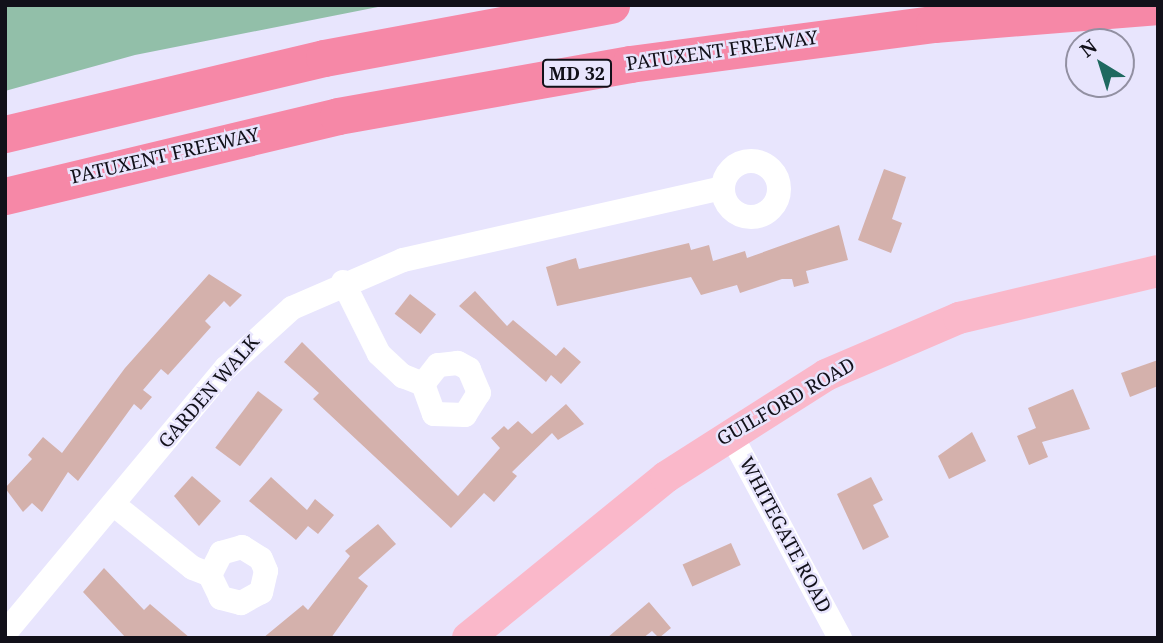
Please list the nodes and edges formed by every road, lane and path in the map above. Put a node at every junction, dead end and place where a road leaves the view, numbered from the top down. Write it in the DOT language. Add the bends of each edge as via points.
graph roads {
  1 [pos="611,5"];
  2 [pos="1158,6"];
  3 [pos="5,134"];
  4 [pos="723,188"];
  5 [pos="5,196"];
  6 [pos="1158,271"];
  7 [pos="343,282"];
  8 [pos="423,384"];
  9 [pos="730,433"];
  10 [pos="113,503"];
  11 [pos="210,576"];
  12 [pos="5,633"];
  13 [pos="468,638"];
  14 [pos="840,638"];
  1 -- 3 [label="highway" via="324,58"];
  2 -- 5 [label="highway, PATUXENT FREEWAY / MD 32" via="908,27 616,66 338,116"];
  4 -- 7 [label="street, GARDEN WALK" via="403,260"];
  6 -- 9 [label="main road, GUILFORD ROAD" via="1008,303 909,336 825,375"];
  7 -- 8 [label="street" via="379,354 403,376"];
  7 -- 10 [label="street, GARDEN WALK" via="268,326"];
  9 -- 13 [label="main road, GUILFORD ROAD" via="591,532"];
  9 -- 14 [label="street, WHITEGATE ROAD"];
  10 -- 11 [label="street" via="175,558"];
  10 -- 12 [label="street, GARDEN WALK"];
}
